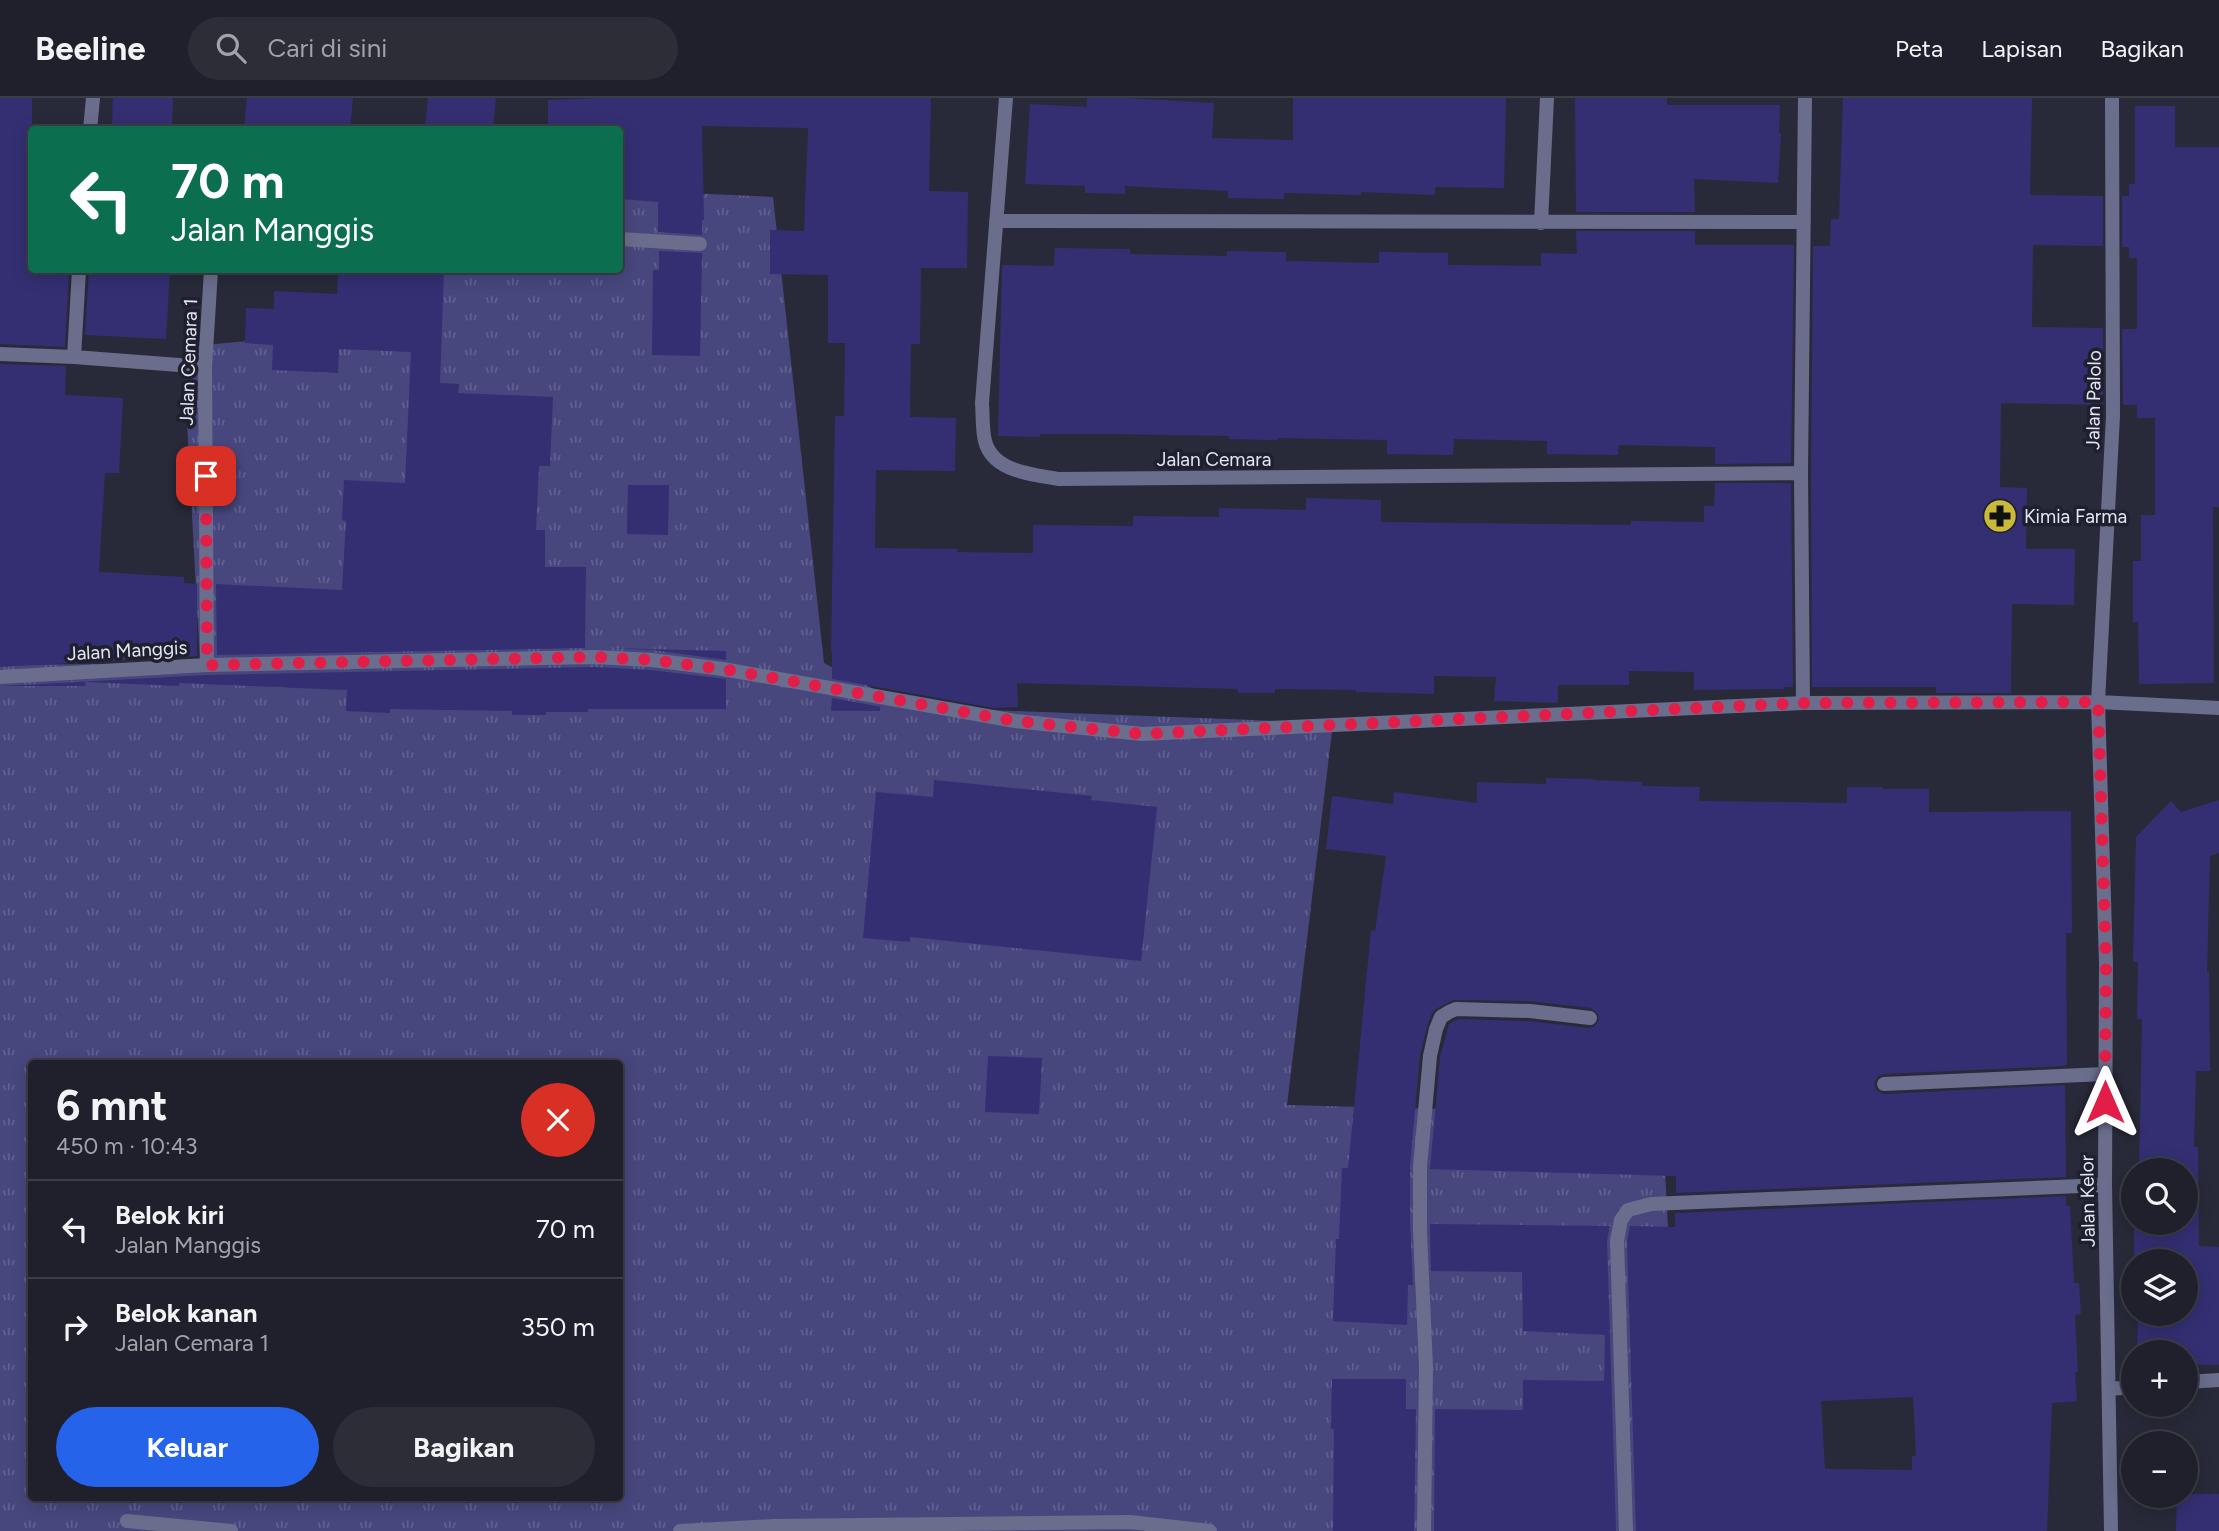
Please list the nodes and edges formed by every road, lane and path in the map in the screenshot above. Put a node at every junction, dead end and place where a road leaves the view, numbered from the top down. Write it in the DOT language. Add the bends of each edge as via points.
graph roads {
  1 [pos="93,98"];
  2 [pos="1006,98"];
  3 [pos="1547,98"];
  4 [pos="1805,98"];
  5 [pos="2112,98"];
  6 [pos="90,126"];
  7 [pos="996,221"];
  8 [pos="1804,222"];
  9 [pos="1541,223"];
  10 [pos="623,239"];
  11 [pos="700,244"];
  12 [pos="79,273"];
  13 [pos="211,273"];
  14 [pos="0,354"];
  15 [pos="74,357"];
  16 [pos="205,367"];
  17 [pos="1801,473"];
  18 [pos="207,665"];
  19 [pos="0,677"];
  20 [pos="2098,702"];
  21 [pos="1802,703"];
  22 [pos="2219,708"];
  23 [pos="1590,1018"];
  24 [pos="2105,1074"];
  25 [pos="1884,1084"];
  26 [pos="2105,1185"];
  27 [pos="2219,1380"];
  28 [pos="2198,1381"];
  29 [pos="2121,1388"];
  30 [pos="2109,1389"];
  31 [pos="127,1521"];
  32 [pos="231,1531"];
  33 [pos="680,1531"];
  34 [pos="1210,1531"];
  35 [pos="1424,1531"];
  36 [pos="1626,1531"];
  37 [pos="2111,1531"];
  1 -- 6 [label="street"];
  2 -- 7 [label="street, Jalan Cemara"];
  3 -- 9 [label="street"];
  4 -- 8 [label="street"];
  5 -- 20 [label="street, Jalan Palolo" via="2113,416"];
  7 -- 9 [label="street"];
  7 -- 17 [label="street, Jalan Cemara" via="982,402 985,440 990,454 1020,472 1058,480"];
  8 -- 9 [label="street"];
  8 -- 17 [label="street"];
  10 -- 11 [label="street"];
  12 -- 15 [label="street"];
  13 -- 16 [label="street, Jalan Cemara 1"];
  14 -- 15 [label="street"];
  15 -- 16 [label="street"];
  16 -- 18 [label="street, Jalan Cemara 1"];
  17 -- 21 [label="street"];
  18 -- 19 [label="street, Jalan Manggis"];
  18 -- 21 [label="street, Jalan Manggis" via="594,657 652,660 1015,721 1142,734"];
  20 -- 21 [label="street, Jalan Manggis"];
  20 -- 22 [label="street, Jalan Manggis"];
  20 -- 24 [label="street, Jalan Kelor"];
  23 -- 35 [label="street" via="1456,1009 1441,1017 1436,1029 1420,1167 1426,1367"];
  24 -- 25 [label="street"];
  24 -- 26 [label="street, Jalan Kelor"];
  26 -- 30 [label="street, Jalan Kelor"];
  26 -- 36 [label="street" via="1651,1204 1628,1210 1617,1241"];
  27 -- 28 [label="street"];
  29 -- 30 [label="street"];
  30 -- 37 [label="street, Jalan Kelor"];
  31 -- 32 [label="street"];
  33 -- 34 [label="street" via="1130,1522"];
}
